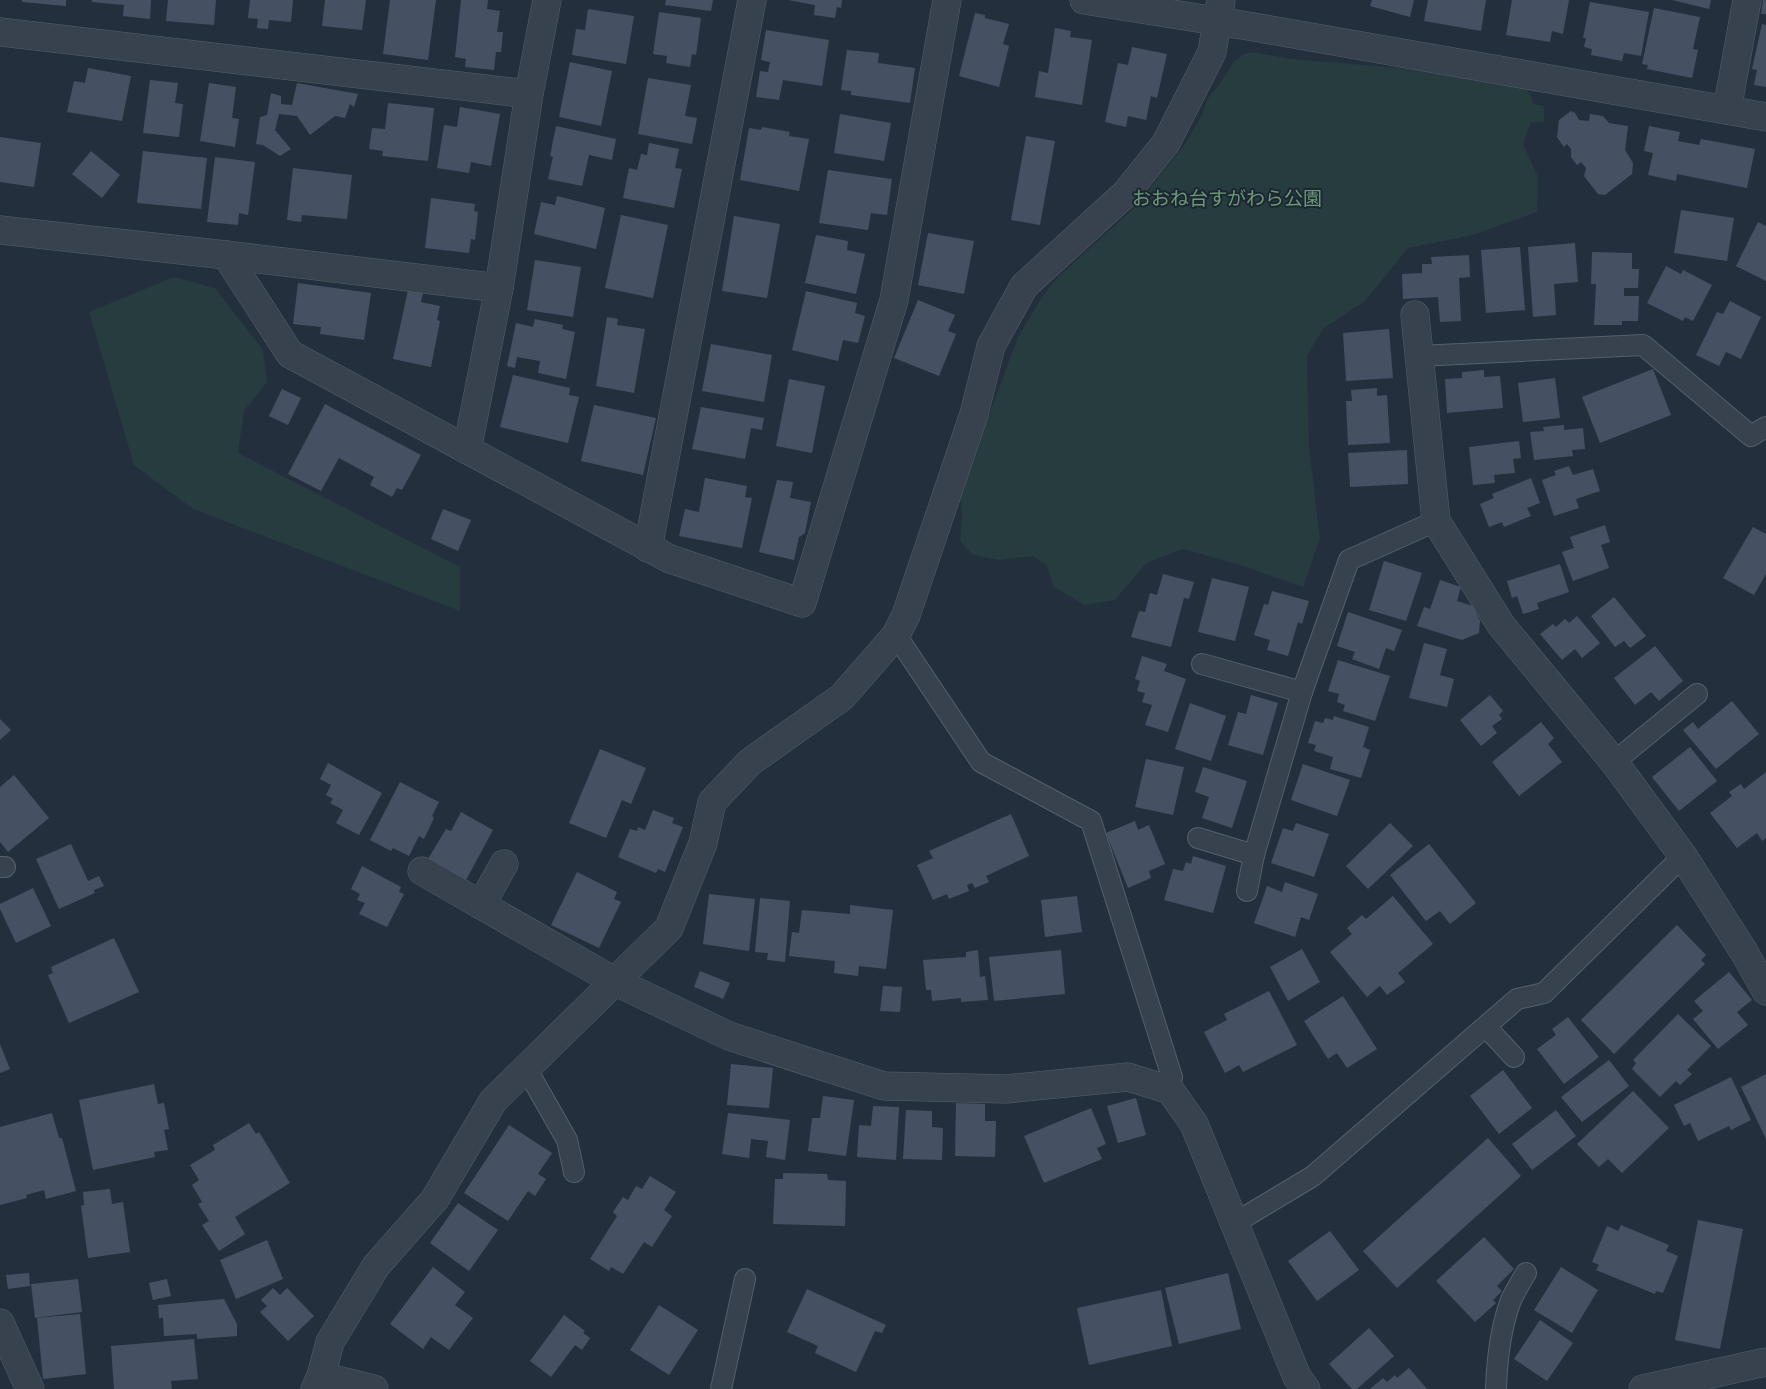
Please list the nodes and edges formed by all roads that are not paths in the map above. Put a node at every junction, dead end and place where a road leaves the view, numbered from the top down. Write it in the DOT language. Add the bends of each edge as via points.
graph roads {
  1 [pos="547,0"];
  2 [pos="752,0"];
  3 [pos="947,0"];
  4 [pos="1084,0"];
  5 [pos="1747,0"];
  6 [pos="1219,10"];
  7 [pos="0,32"];
  8 [pos="529,94"];
  9 [pos="1727,110"];
  10 [pos="1766,116"];
  11 [pos="0,230"];
  12 [pos="226,254"];
  13 [pos="499,288"];
  14 [pos="1415,315"];
  15 [pos="1419,356"];
  16 [pos="1766,427"];
  17 [pos="467,450"];
  18 [pos="1436,521"];
  19 [pos="648,548"];
  20 [pos="896,635"];
  21 [pos="1202,664"];
  22 [pos="1302,692"];
  23 [pos="1696,694"];
  24 [pos="1614,762"];
  25 [pos="1198,838"];
  26 [pos="1254,855"];
  27 [pos="1683,856"];
  28 [pos="504,864"];
  29 [pos="422,871"];
  30 [pos="1247,891"];
  31 [pos="481,905"];
  32 [pos="614,981"];
  33 [pos="1766,991"];
  34 [pos="1486,1027"];
  35 [pos="1514,1057"];
  36 [pos="526,1068"];
  37 [pos="1170,1090"];
  38 [pos="574,1172"];
  39 [pos="1233,1224"];
  40 [pos="1526,1273"];
  41 [pos="745,1279"];
  42 [pos="0,1323"];
  43 [pos="1766,1362"];
  44 [pos="318,1383"];
  45 [pos="30,1389"];
  46 [pos="374,1389"];
  47 [pos="721,1389"];
  48 [pos="1306,1389"];
  49 [pos="1496,1389"];
  50 [pos="1643,1389"];
  1 -- 8 [label="street"];
  2 -- 19 [label="street"];
  3 -- 19 [label="street" via="894,300 802,603 670,559"];
  4 -- 6 [label="street" via="1186,17"];
  5 -- 9 [label="street"];
  6 -- 9 [label="street"];
  6 -- 20 [label="street" via="1212,52 1166,143 1125,194 1024,286 991,346 974,414 906,615"];
  7 -- 8 [label="street"];
  8 -- 13 [label="street"];
  9 -- 10 [label="street"];
  11 -- 12 [label="street"];
  12 -- 13 [label="street"];
  12 -- 17 [label="street" via="290,354"];
  13 -- 17 [label="street"];
  14 -- 15 [label="street"];
  15 -- 16 [label="lane" via="1643,345 1751,436"];
  15 -- 18 [label="street"];
  17 -- 19 [label="street"];
  18 -- 22 [label="lane" via="1349,560"];
  18 -- 24 [label="street" via="1501,626"];
  20 -- 32 [label="street" via="842,697 750,762 712,802 703,843 670,928"];
  20 -- 37 [label="lane" via="981,762 1091,821 1172,1077"];
  21 -- 22 [label="lane"];
  22 -- 26 [label="lane"];
  23 -- 24 [label="lane"];
  24 -- 27 [label="street"];
  25 -- 26 [label="lane"];
  26 -- 30 [label="lane"];
  27 -- 33 [label="street"];
  27 -- 34 [label="lane" via="1544,993 1517,999"];
  28 -- 31 [label="street"];
  29 -- 31 [label="street"];
  31 -- 32 [label="street"];
  32 -- 36 [label="street"];
  32 -- 37 [label="street" via="730,1036 884,1086 1006,1089 1128,1077"];
  34 -- 35 [label="lane"];
  34 -- 39 [label="lane" via="1313,1176"];
  36 -- 38 [label="lane" via="567,1140"];
  36 -- 44 [label="street" via="493,1101 435,1198 376,1266 330,1342"];
  37 -- 39 [label="street" via="1194,1124"];
  39 -- 48 [label="street" via="1297,1377"];
  40 -- 49 [label="lane" via="1504,1323"];
  41 -- 47 [label="lane"];
  42 -- 45 [label="street"];
  43 -- 50 [label="street"];
  44 -- 46 [label="street"];
}
